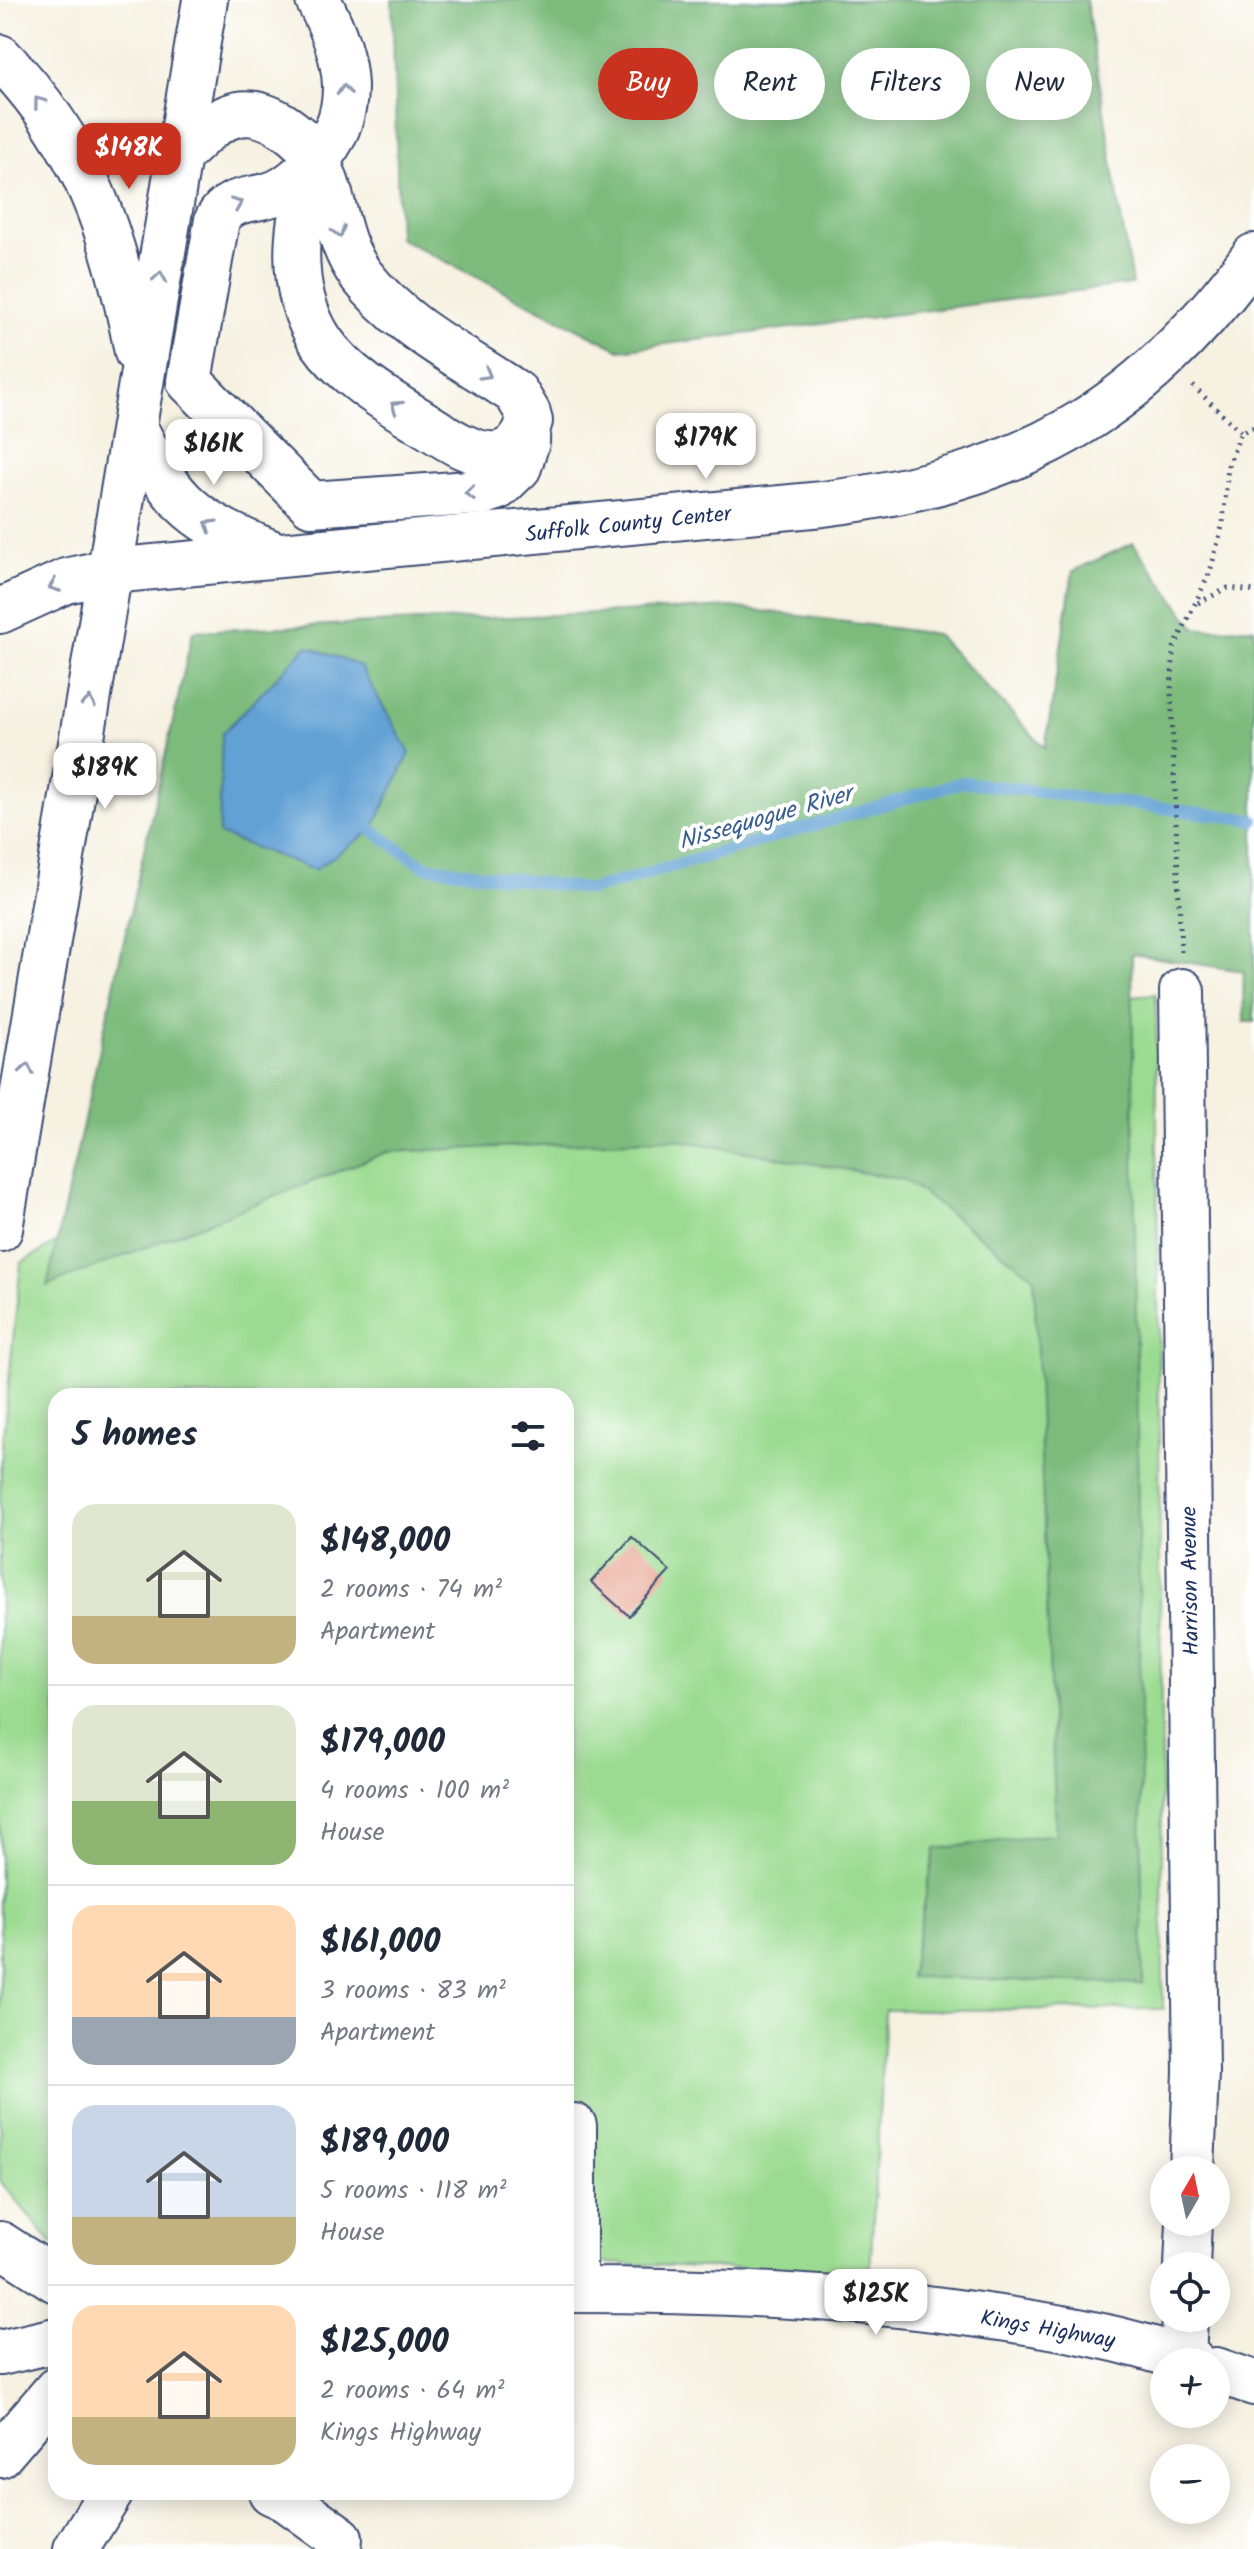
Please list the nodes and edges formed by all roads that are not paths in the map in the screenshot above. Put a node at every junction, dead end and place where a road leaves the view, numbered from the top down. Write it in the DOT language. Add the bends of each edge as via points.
graph roads {
  1 [pos="205,0"];
  2 [pos="318,0"];
  3 [pos="0,57"];
  4 [pos="180,155"];
  5 [pos="317,160"];
  6 [pos="1254,256"];
  7 [pos="142,382"];
  8 [pos="530,421"];
  9 [pos="135,428"];
  10 [pos="281,556"];
  11 [pos="111,571"];
  12 [pos="0,611"];
  13 [pos="1182,991"];
  14 [pos="0,1229"];
  15 [pos="1193,2156"];
  16 [pos="0,2244"];
  17 [pos="48,2275"];
  18 [pos="574,2290"];
  19 [pos="48,2342"];
  20 [pos="1172,2348"];
  21 [pos="0,2353"];
  22 [pos="1230,2371"];
  23 [pos="1254,2383"];
  24 [pos="48,2399"];
  25 [pos="0,2455"];
  26 [pos="106,2500"];
  27 [pos="287,2500"];
  28 [pos="76,2549"];
  29 [pos="339,2549"];
  1 -- 4 [label="street"];
  5 -- 2 [label="street, one-way" via="339,128 345,96 334,34"];
  7 -- 3 [label="street, one-way" via="120,268 95,197 62,134"];
  4 -- 5 [label="street" via="213,125 242,112 275,120 303,141"];
  7 -- 4 [label="street, one-way"];
  5 -- 8 [label="street, one-way" via="339,238 362,276 432,341 516,393"];
  8 -- 5 [label="street, one-way" via="524,436 509,449 498,454 473,450 368,387 321,342 305,300 296,235"];
  8 -- 5 [label="street, one-way" via="519,467 485,492 311,504 189,381 217,220 233,202 279,191"];
  6 -- 10 [label="street, Suffolk County Center" via="1190,335 1111,406 1037,449 966,476 895,494 823,504"];
  7 -- 9 [label="street"];
  10 -- 9 [label="street, one-way" via="223,533 188,510 163,481"];
  9 -- 11 [label="street"];
  10 -- 11 [label="street, Suffolk County Center"];
  11 -- 12 [label="street, Suffolk County Center, one-way" via="66,581"];
  14 -- 11 [label="street, one-way"];
  13 -- 15 [label="street, Harrison Avenue" via="1196,2072"];
  16 -- 17 [label="street"];
  18 -- 20 [label="street, Kings Highway" via="770,2293 930,2308"];
  19 -- 21 [label="street"];
  22 -- 23 [label="street, Kings Highway"];
  24 -- 25 [label="street"];
  26 -- 28 [label="street"];
  27 -- 29 [label="street" via="340,2538"];
}
